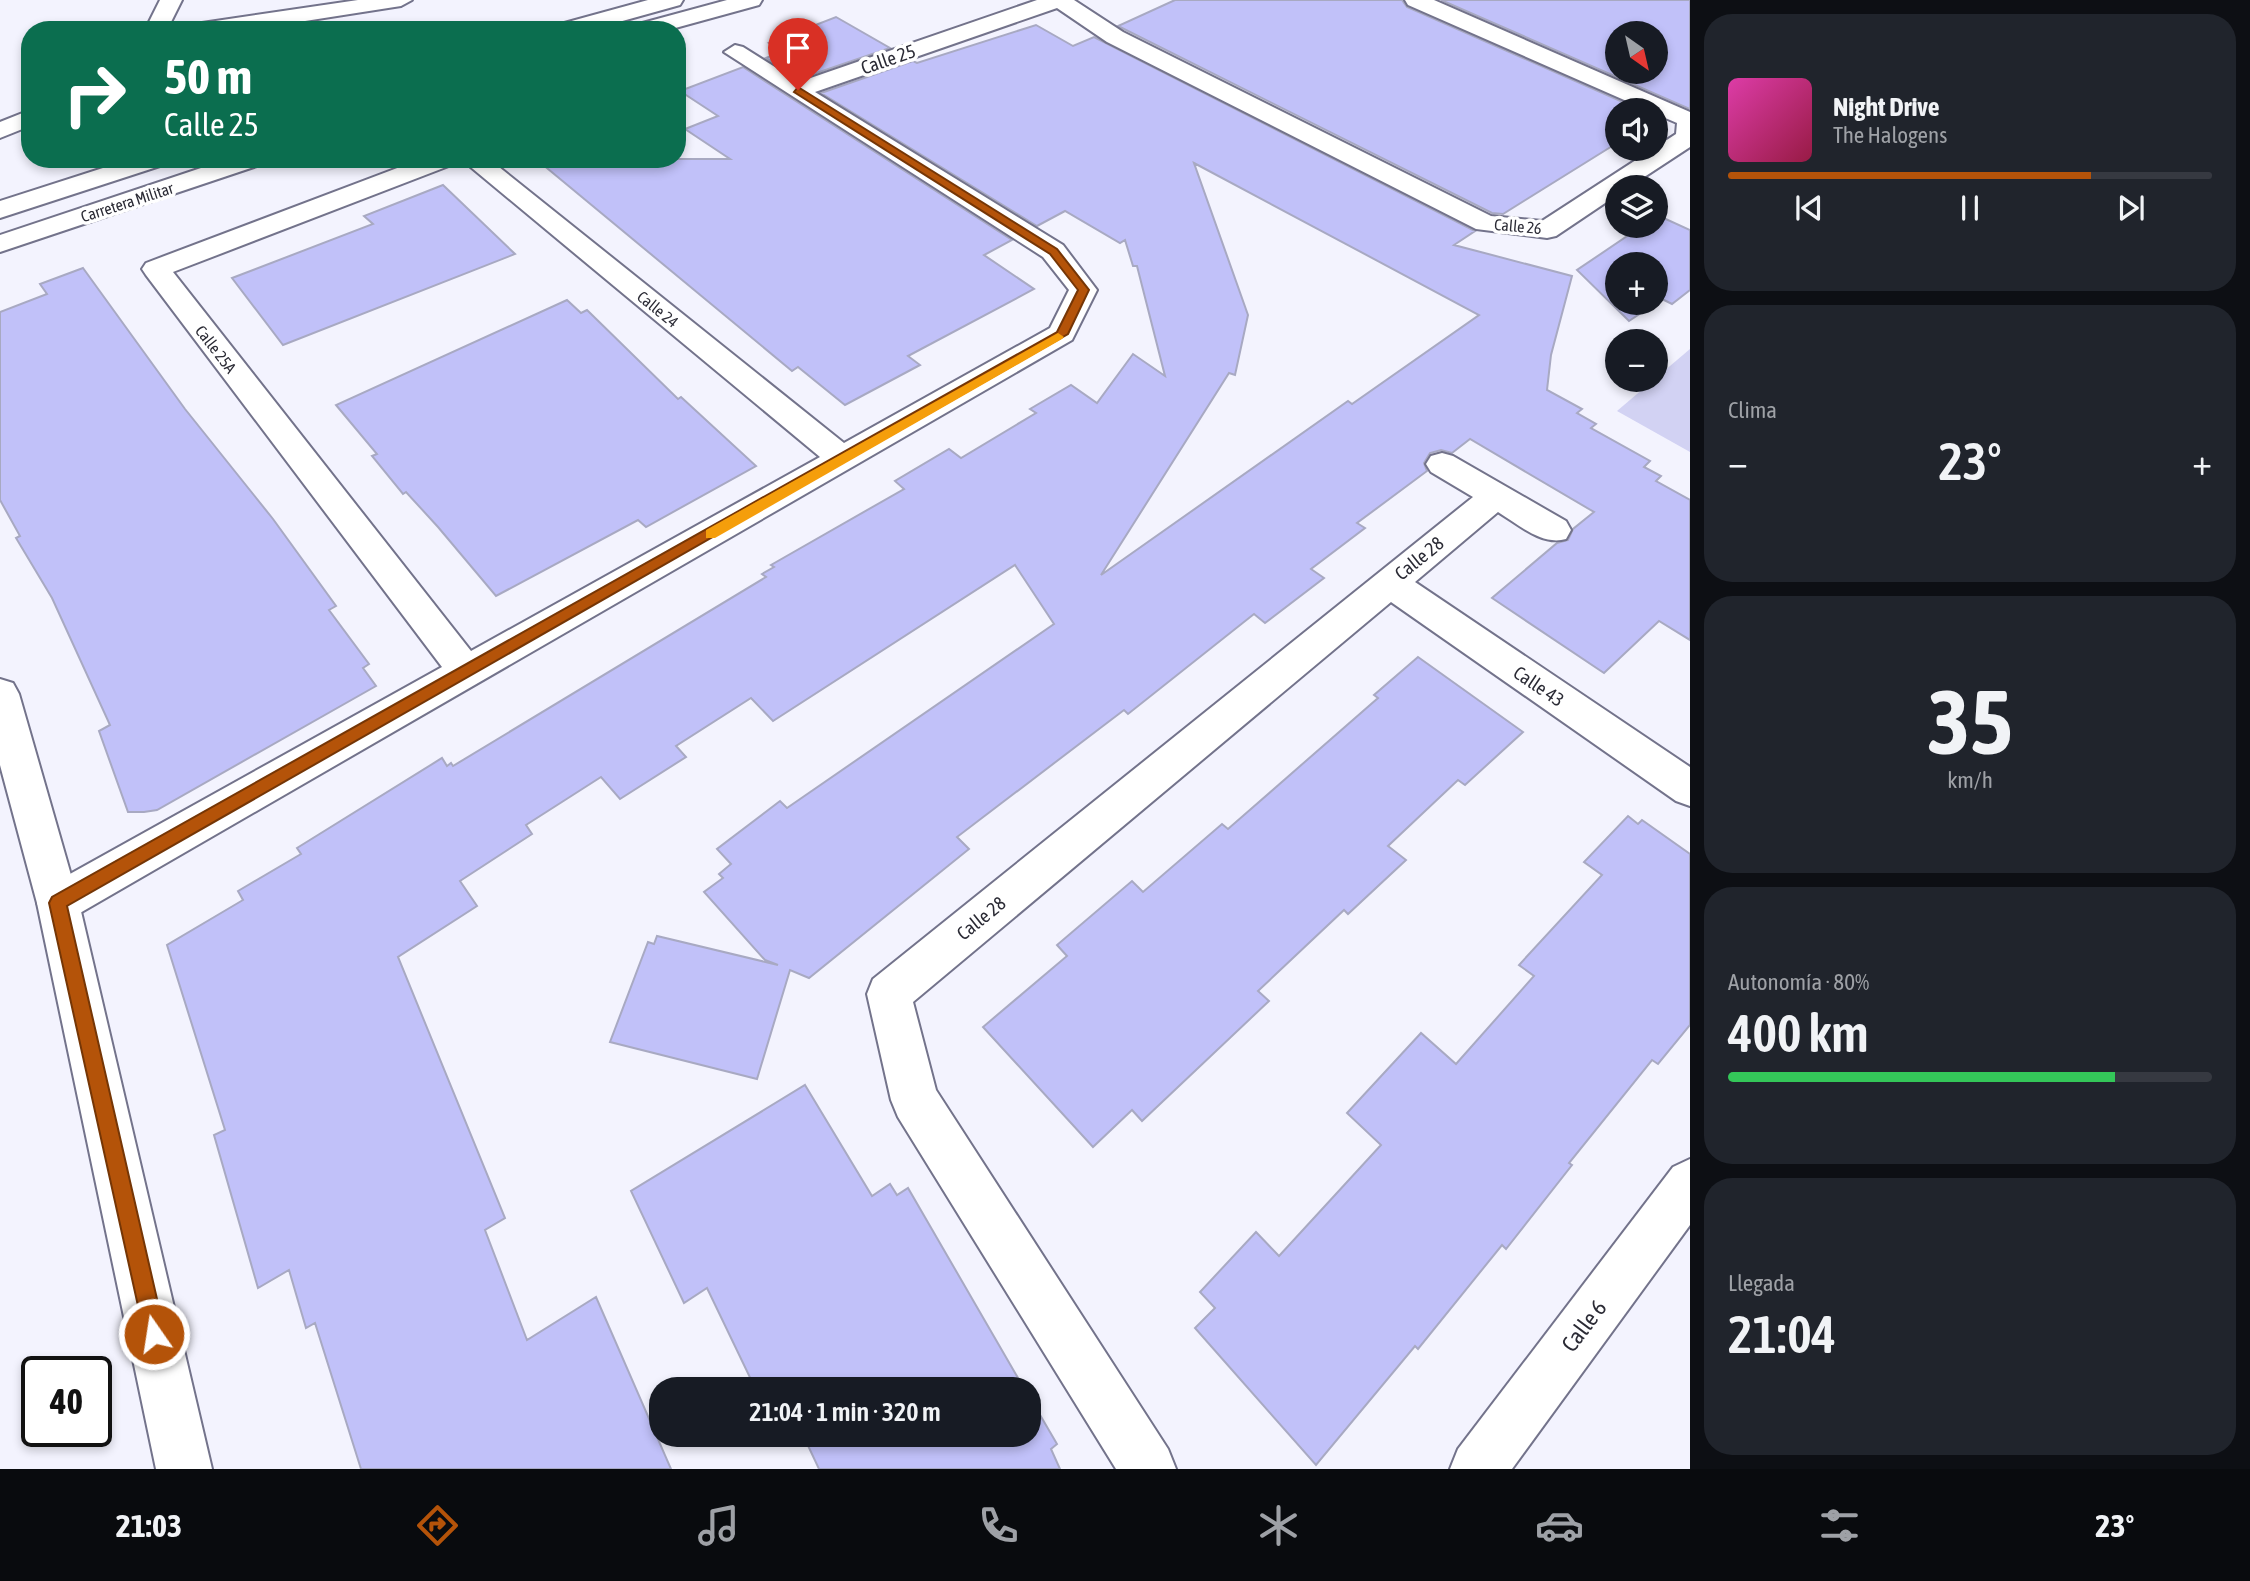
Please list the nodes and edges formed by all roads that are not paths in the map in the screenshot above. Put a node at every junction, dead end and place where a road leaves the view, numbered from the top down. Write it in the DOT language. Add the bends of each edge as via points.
graph roads {
  1 [pos="171,0"];
  2 [pos="401,0"];
  3 [pos="672,0"];
  4 [pos="751,0"];
  5 [pos="1059,0"];
  6 [pos="1416,0"];
  7 [pos="160,21"];
  8 [pos="262,21"];
  9 [pos="597,21"];
  10 [pos="675,21"];
  11 [pos="735,52"];
  12 [pos="798,90"];
  13 [pos="21,121"];
  14 [pos="0,131"];
  15 [pos="129,168"];
  16 [pos="227,168"];
  17 [pos="421,168"];
  18 [pos="484,168"];
  19 [pos="0,210"];
  20 [pos="0,244"];
  21 [pos="843,459"];
  22 [pos="1443,464"];
  23 [pos="1496,496"];
  24 [pos="1554,530"];
  25 [pos="1389,582"];
  26 [pos="467,672"];
  27 [pos="0,694"];
  28 [pos="1690,789"];
  29 [pos="58,903"];
  30 [pos="1690,1184"];
  31 [pos="184,1469"];
  32 [pos="1148,1469"];
  33 [pos="1478,1469"];
  1 -- 7 [label="street"];
  2 -- 8 [label="street"];
  3 -- 9 [label="street"];
  4 -- 10 [label="street"];
  5 -- 6 [label="street, Calle 26" via="1115,37 1485,223 1547,230 1688,137 1689,120"];
  5 -- 12 [label="street, Calle 25"];
  11 -- 12 [label="street"];
  12 -- 21 [label="street" via="1054,251 1083,290 1062,334"];
  13 -- 14 [label="street"];
  15 -- 19 [label="street, Carretera Militar"];
  16 -- 20 [label="street, Carretera Militar"];
  17 -- 26 [label="street, Calle 25A" via="156,269"];
  18 -- 21 [label="street, Calle 24"];
  21 -- 26 [label="street"];
  22 -- 23 [label="street"];
  23 -- 24 [label="street"];
  23 -- 25 [label="street, Calle 28"];
  25 -- 28 [label="street, Calle 43"];
  25 -- 32 [label="street, Calle 28" via="889,994 915,1100"];
  26 -- 29 [label="street"];
  27 -- 29 [label="street"];
  29 -- 31 [label="street"];
  30 -- 33 [label="street, Calle 6"];
}
